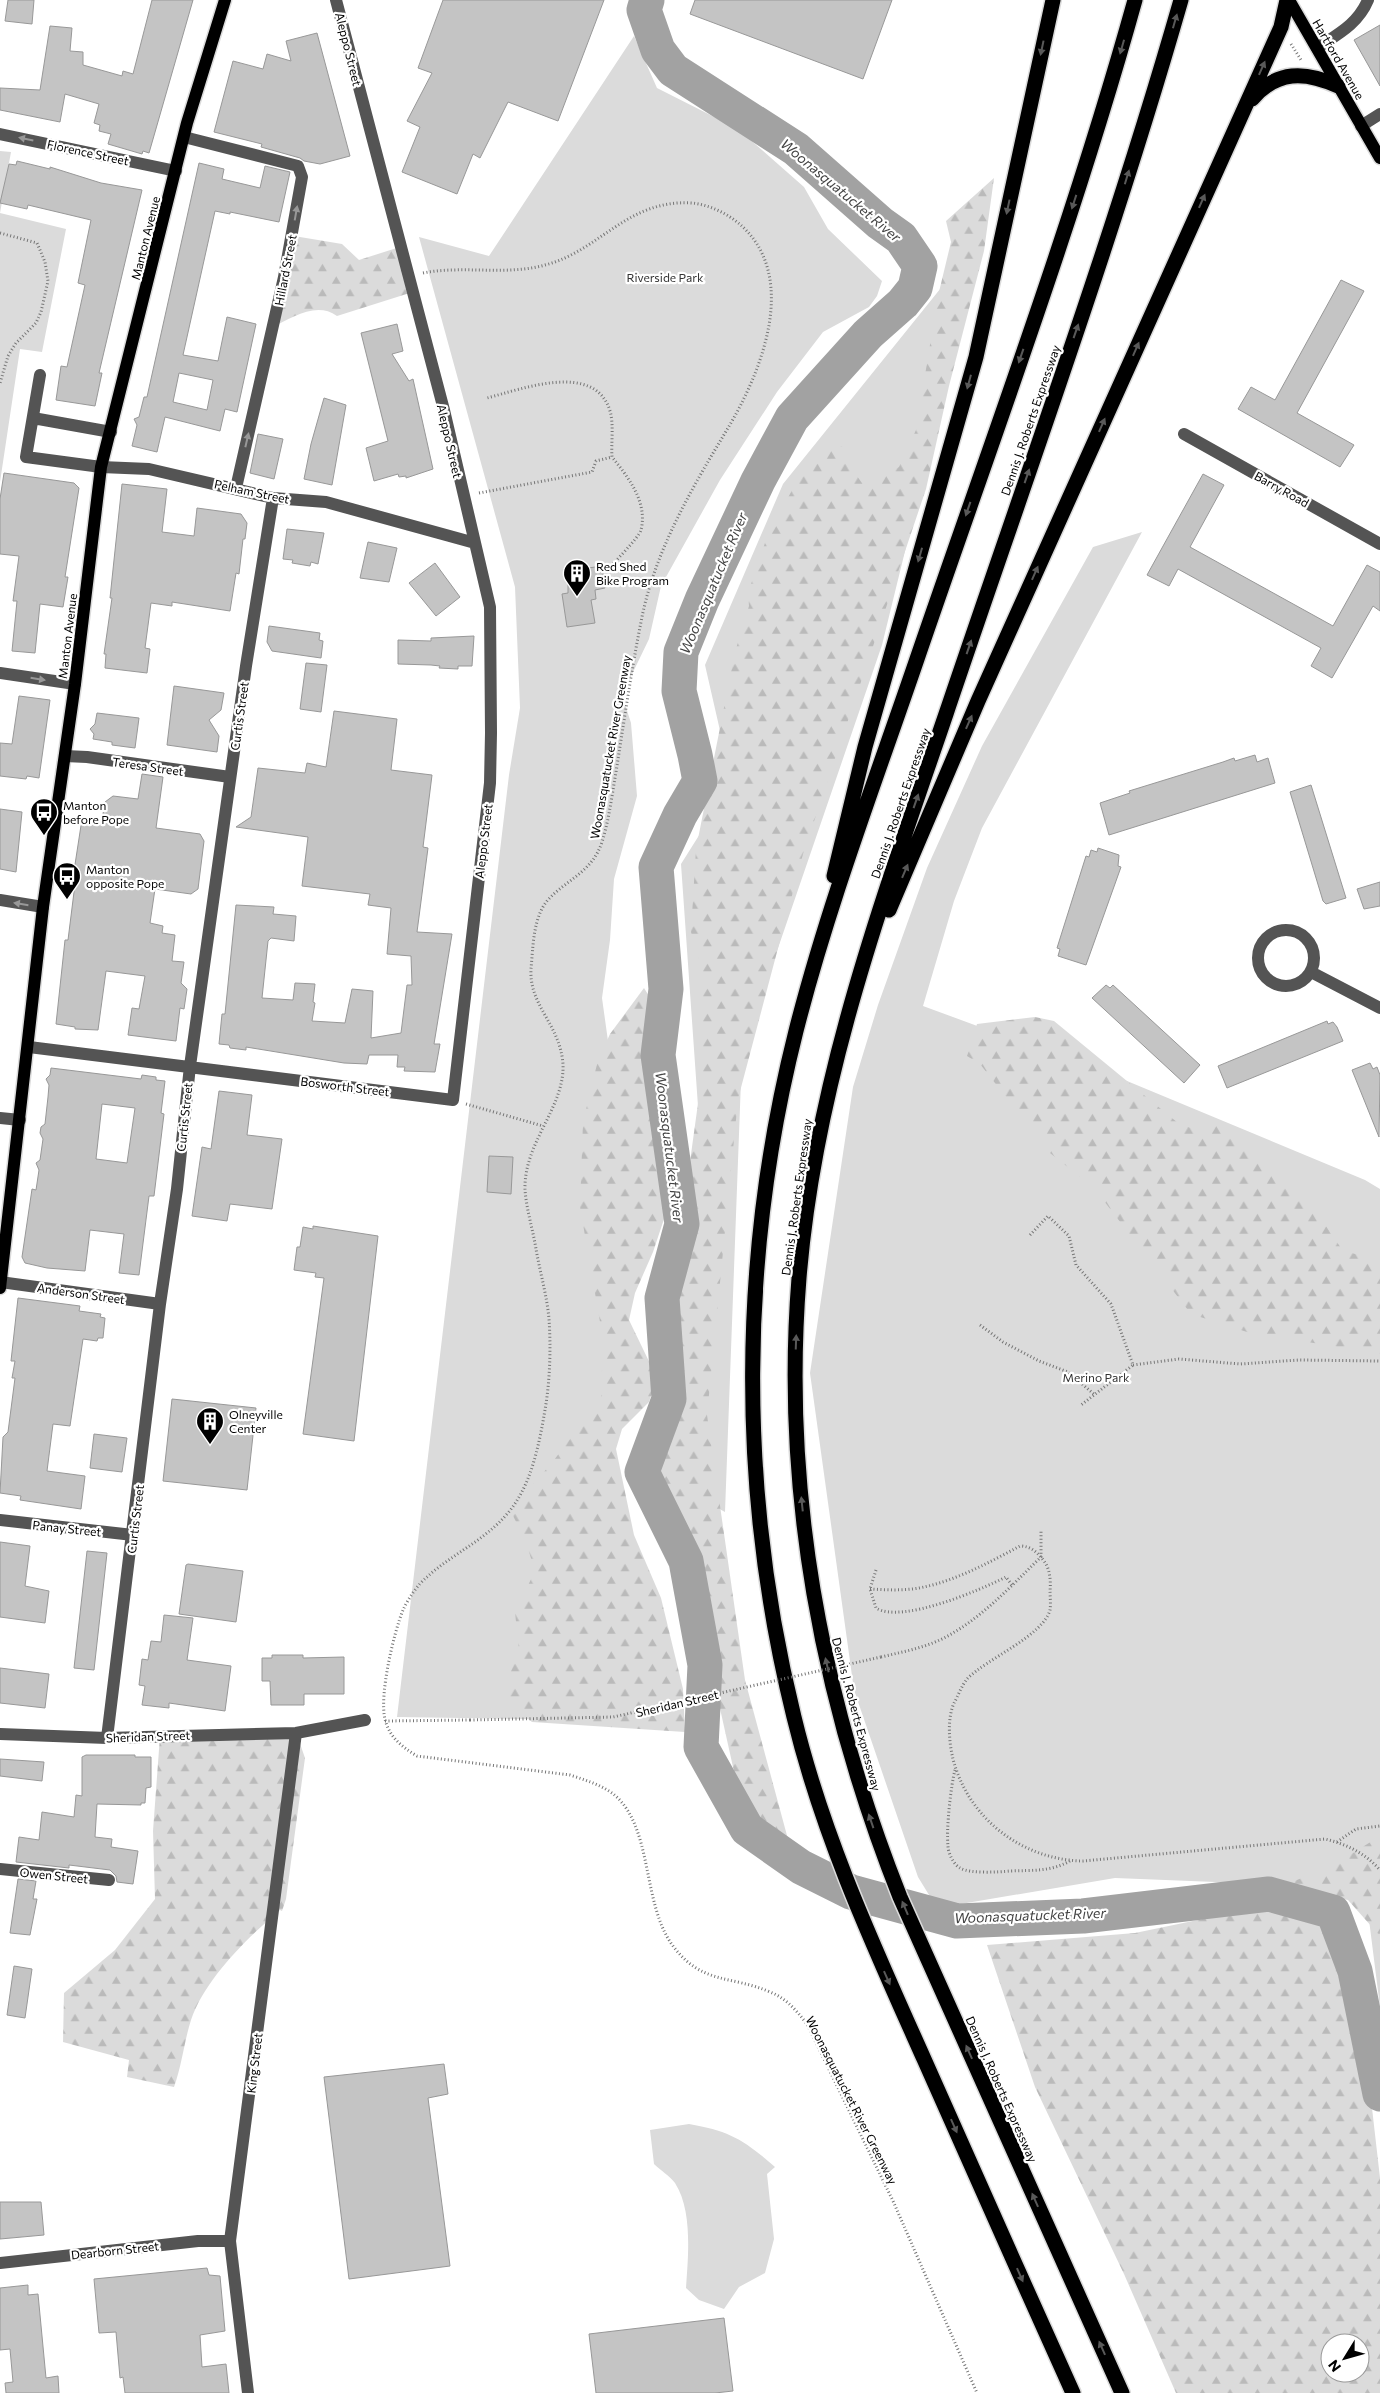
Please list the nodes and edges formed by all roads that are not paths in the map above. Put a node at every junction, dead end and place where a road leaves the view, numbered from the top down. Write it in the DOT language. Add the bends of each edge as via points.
graph roads {
  1 [pos="226,0"];
  2 [pos="336,0"];
  3 [pos="1052,0"];
  4 [pos="1135,0"];
  5 [pos="1181,0"];
  6 [pos="1288,0"];
  7 [pos="1368,0"];
  8 [pos="1317,48"];
  9 [pos="1338,86"];
  10 [pos="1242,113"];
  11 [pos="1380,114"];
  12 [pos="1361,126"];
  13 [pos="0,134"];
  14 [pos="184,137"];
  15 [pos="1379,155"];
  16 [pos="176,171"];
  17 [pos="40,375"];
  18 [pos="33,418"];
  19 [pos="111,432"];
  20 [pos="1184,434"];
  21 [pos="101,467"];
  22 [pos="236,488"];
  23 [pos="273,498"];
  24 [pos="475,543"];
  25 [pos="1380,544"];
  26 [pos="0,673"];
  27 [pos="76,684"];
  28 [pos="65,756"];
  29 [pos="230,777"];
  30 [pos="0,900"];
  31 [pos="43,907"];
  32 [pos="814,966"];
  33 [pos="1311,972"];
  34 [pos="852,997"];
  35 [pos="1380,1008"];
  36 [pos="29,1047"];
  37 [pos="190,1066"];
  38 [pos="453,1100"];
  39 [pos="0,1118"];
  40 [pos="20,1120"];
  41 [pos="0,1285"];
  42 [pos="160,1304"];
  43 [pos="0,1520"];
  44 [pos="133,1535"];
  45 [pos="366,1720"];
  46 [pos="296,1732"];
  47 [pos="0,1734"];
  48 [pos="107,1738"];
  49 [pos="0,1869"];
  50 [pos="109,1880"];
  51 [pos="230,2241"];
  52 [pos="0,2263"];
  53 [pos="248,2393"];
  54 [pos="1073,2393"];
  55 [pos="1122,2393"];
  1 -- 14 [label="main road, Manton Avenue"];
  2 -- 24 [label="street, Aleppo Street" via="444,410"];
  3 -- 32 [label="highway, one-way" via="976,357 858,771"];
  4 -- 32 [label="highway, one-way" via="1104,109 1060,243"];
  34 -- 5 [label="highway, Dennis J. Roberts Expressway, one-way" via="1102,253"];
  6 -- 8 [label="main road, Hartford Avenue"];
  10 -- 6 [label="highway, one-way" via="1281,27"];
  7 -- 8 [label="street" via="1353,24"];
  8 -- 9 [label="main road, Hartford Avenue"];
  9 -- 10 [label="highway" via="1303,76 1279,78 1259,91"];
  9 -- 12 [label="main road, Hartford Avenue"];
  34 -- 10 [label="highway, one-way" via="982,693"];
  11 -- 12 [label="street"];
  12 -- 15 [label="main road, Hartford Avenue"];
  16 -- 13 [label="street, Florence Street, one-way"];
  14 -- 16 [label="main road, Manton Avenue"];
  22 -- 14 [label="street, Hillard Street, one-way" via="284,277 302,177 298,166"];
  16 -- 19 [label="main road, Manton Avenue"];
  17 -- 18 [label="street"];
  18 -- 19 [label="street"];
  18 -- 21 [label="street, Pelham Street" via="26,457"];
  19 -- 21 [label="main road, Manton Avenue"];
  20 -- 25 [label="street, Barry Road"];
  21 -- 22 [label="street, Pelham Street" via="150,469"];
  21 -- 27 [label="main road, Manton Avenue"];
  22 -- 23 [label="street, Pelham Street"];
  23 -- 24 [label="street, Pelham Street" via="326,502"];
  23 -- 29 [label="street, Curtis Street"];
  24 -- 38 [label="street, Aleppo Street" via="490,607 490,783"];
  26 -- 27 [label="street, one-way"];
  27 -- 28 [label="main road, Manton Avenue"];
  28 -- 29 [label="street, Teresa Street"];
  28 -- 31 [label="main road, Manton Avenue"];
  29 -- 37 [label="street, Curtis Street"];
  31 -- 30 [label="street, one-way"];
  31 -- 36 [label="main road, Manton Avenue"];
  32 -- 54 [label="highway, one-way" via="788,1063 766,1180 754,1289 752,1399 758,1510 773,1618 796,1725 835,1853"];
  33 -- 33 [label="street" via="1313,950 1309,941 1298,933 1280,931 1268,937 1262,945 1259,963 1264,976 1271,982 1293,986"];
  33 -- 35 [label="street"];
  55 -- 34 [label="highway, Dennis J. Roberts Expressway, one-way" via="888,1866 853,1764 826,1660 808,1557 800,1486 796,1415 797,1309 807,1212 826,1099"];
  36 -- 37 [label="street, Bosworth Street"];
  36 -- 40 [label="main road, Manton Avenue"];
  37 -- 38 [label="street, Bosworth Street"];
  37 -- 42 [label="street, Curtis Street"];
  39 -- 40 [label="street"];
  40 -- 41 [label="main road, Manton Avenue"];
  41 -- 42 [label="street, Anderson Street"];
  42 -- 44 [label="street, Curtis Street"];
  43 -- 44 [label="street, Panay Street"];
  44 -- 48 [label="street, Curtis Street"];
  45 -- 46 [label="street, Sheridan Street"];
  46 -- 48 [label="street, Sheridan Street"];
  46 -- 51 [label="street, King Street"];
  47 -- 48 [label="street, Sheridan Street"];
  49 -- 50 [label="street, Owen Street"];
  51 -- 52 [label="street, Dearborn Street" via="198,2241"];
  51 -- 53 [label="street, King Street"];
}
